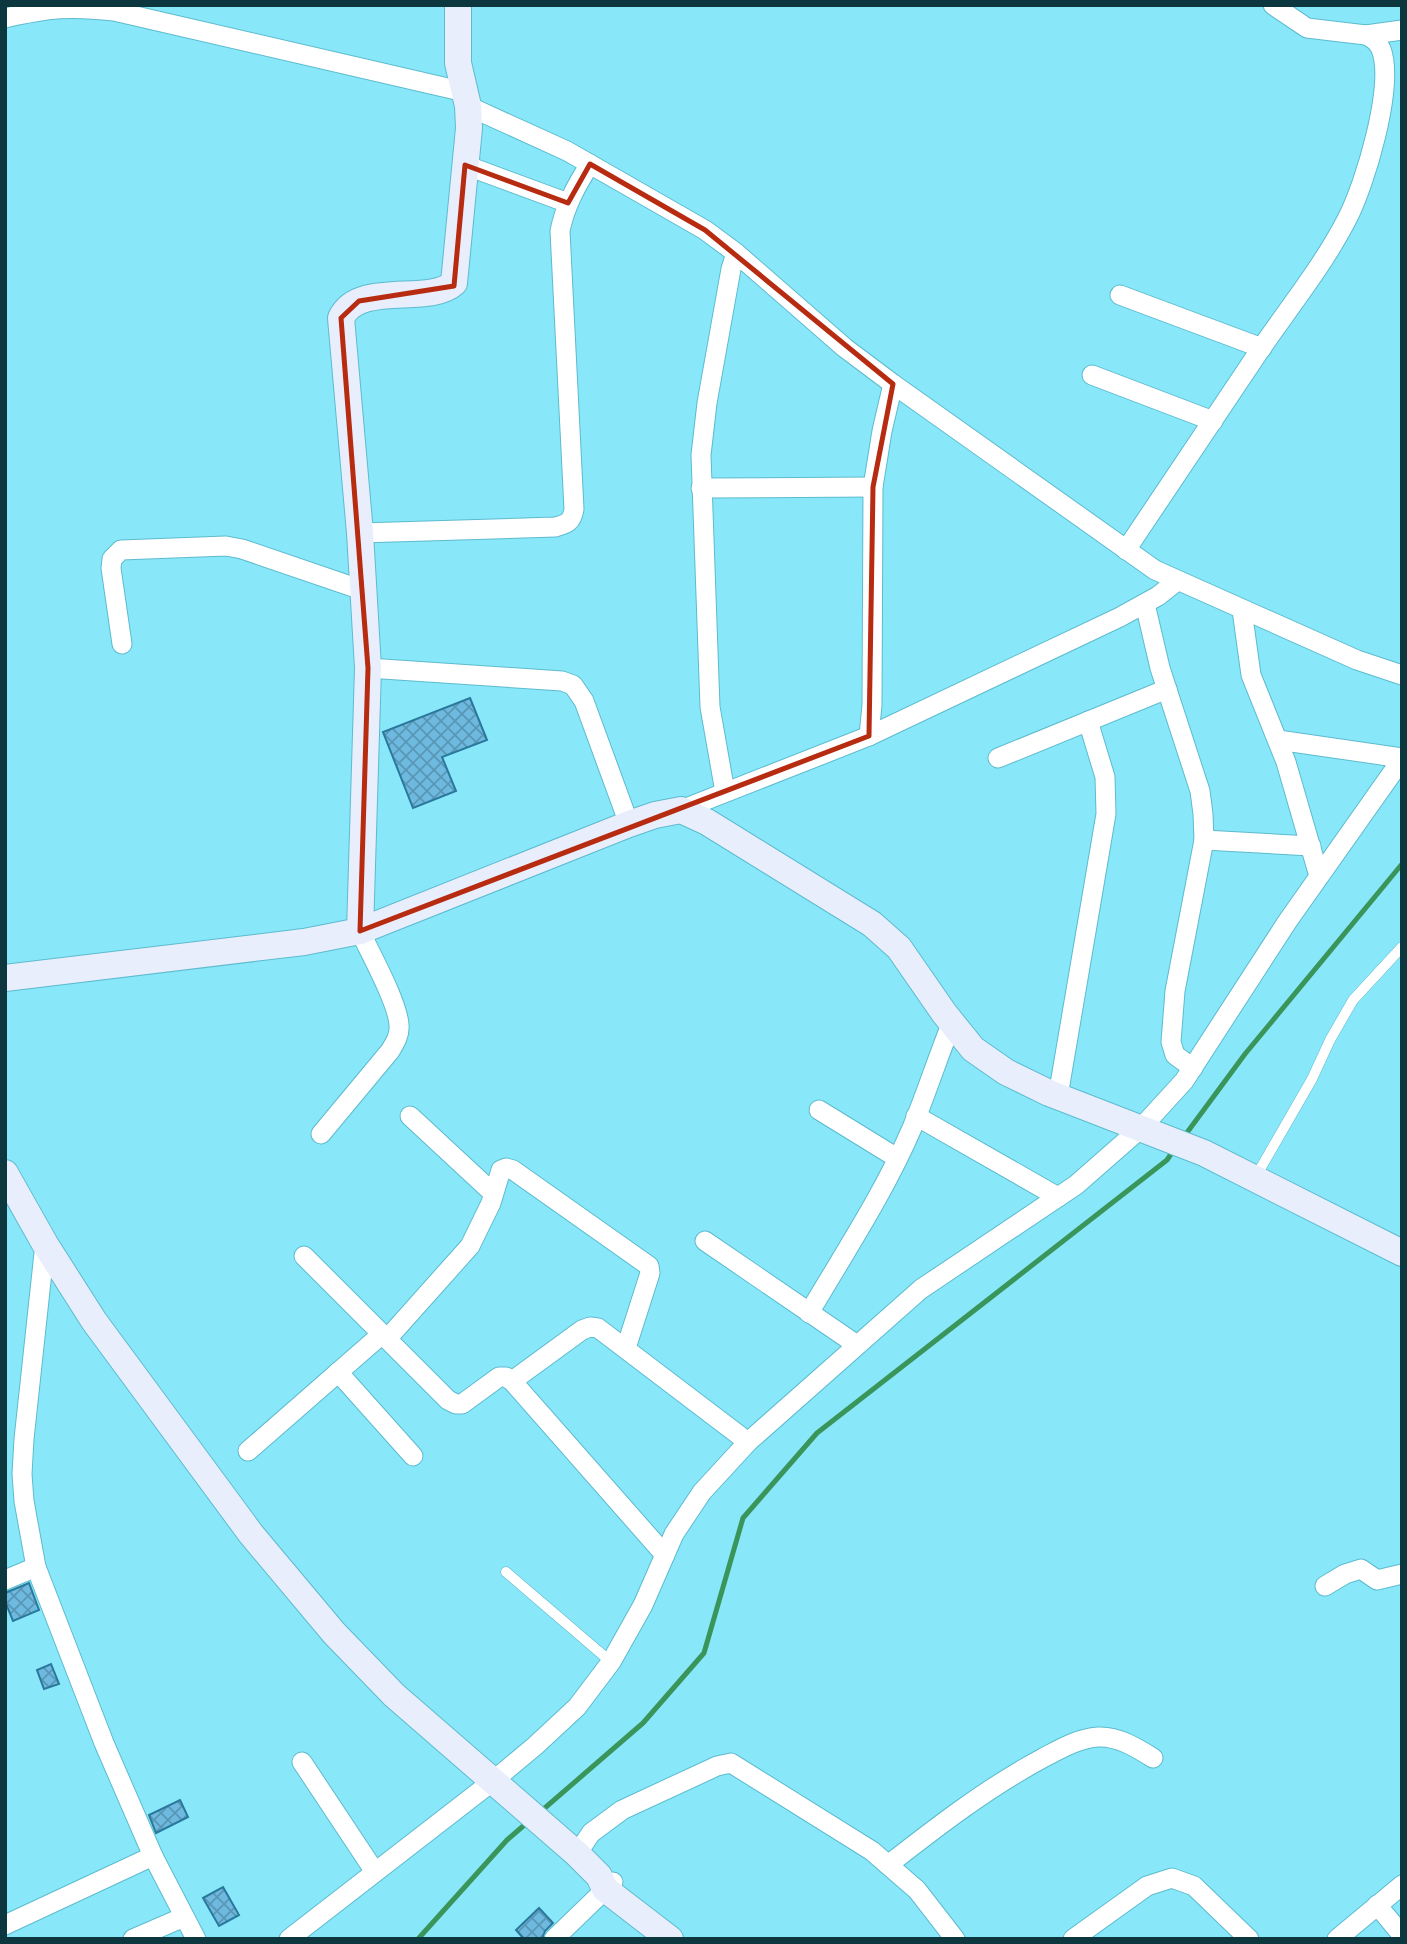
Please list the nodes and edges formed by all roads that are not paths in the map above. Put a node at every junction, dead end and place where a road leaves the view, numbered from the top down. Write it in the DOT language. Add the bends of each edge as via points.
graph roads {
  1 [pos="458,5"];
  2 [pos="1273,5"];
  3 [pos="5,18"];
  4 [pos="1402,30"];
  5 [pos="1366,35"];
  6 [pos="466,99"];
  7 [pos="465,164"];
  8 [pos="590,164"];
  9 [pos="568,203"];
  10 [pos="736,253"];
  11 [pos="1120,295"];
  12 [pos="1262,348"];
  13 [pos="1092,374"];
  14 [pos="893,384"];
  15 [pos="1213,421"];
  16 [pos="873,487"];
  17 [pos="701,488"];
  18 [pos="360,533"];
  19 [pos="1126,550"];
  20 [pos="1177,581"];
  21 [pos="362,590"];
  22 [pos="1145,604"];
  23 [pos="1242,610"];
  24 [pos="122,644"];
  25 [pos="368,668"];
  26 [pos="1402,675"];
  27 [pos="1167,689"];
  28 [pos="1088,721"];
  29 [pos="869,736"];
  30 [pos="1278,740"];
  31 [pos="998,758"];
  32 [pos="1402,758"];
  33 [pos="725,792"];
  34 [pos="681,810"];
  35 [pos="629,824"];
  36 [pos="1204,840"];
  37 [pos="1311,846"];
  38 [pos="1319,876"];
  39 [pos="360,931"];
  40 [pos="1402,947"];
  41 [pos="5,978"];
  42 [pos="951,1022"];
  43 [pos="1193,1068"];
  44 [pos="1058,1096"];
  45 [pos="819,1110"];
  46 [pos="410,1116"];
  47 [pos="916,1116"];
  48 [pos="1149,1131"];
  49 [pos="321,1134"];
  50 [pos="897,1158"];
  51 [pos="5,1173"];
  52 [pos="1254,1178"];
  53 [pos="493,1193"];
  54 [pos="1058,1197"];
  55 [pos="705,1241"];
  56 [pos="46,1244"];
  57 [pos="1402,1254"];
  58 [pos="304,1256"];
  59 [pos="809,1313"];
  60 [pos="384,1336"];
  61 [pos="857,1345"];
  62 [pos="626,1348"];
  63 [pos="338,1372"];
  64 [pos="512,1381"];
  65 [pos="748,1442"];
  66 [pos="248,1451"];
  67 [pos="414,1456"];
  68 [pos="665,1555"];
  69 [pos="36,1567"];
  70 [pos="506,1573"];
  71 [pos="1402,1574"];
  72 [pos="5,1580"];
  73 [pos="1325,1586"];
  74 [pos="611,1662"];
  75 [pos="1153,1758"];
  76 [pos="302,1762"];
  77 [pos="493,1781"];
  78 [pos="570,1848"];
  79 [pos="153,1856"];
  80 [pos="888,1865"];
  81 [pos="375,1872"];
  82 [pos="606,1883"];
  83 [pos="1402,1885"];
  84 [pos="1377,1905"];
  85 [pos="184,1917"];
  86 [pos="5,1925"];
  87 [pos="1402,1935"];
  88 [pos="133,1939"];
  89 [pos="196,1939"];
  90 [pos="289,1939"];
  91 [pos="554,1939"];
  92 [pos="670,1939"];
  93 [pos="688,1939"];
  94 [pos="955,1939"];
  95 [pos="1073,1939"];
  96 [pos="1249,1939"];
  97 [pos="1337,1939"];
  1 -- 6 [label="street" via="458,63"];
  2 -- 5 [label="street" via="1307,28"];
  3 -- 6 [label="street" via="54,8 114,11"];
  4 -- 5 [label="street"];
  5 -- 12 [label="street" via="1381,48 1384,74 1364,182 1333,244"];
  6 -- 7 [label="street"];
  6 -- 8 [label="street"];
  7 -- 9 [label="street"];
  7 -- 18 [label="street" via="454,283 441,291 359,301 346,308 341,318"];
  8 -- 9 [label="street"];
  8 -- 10 [label="street" via="705,230"];
  9 -- 18 [label="street" via="560,231 572,518 555,527"];
  10 -- 14 [label="street"];
  10 -- 17 [label="street" via="707,403"];
  11 -- 12 [label="street"];
  12 -- 15 [label="street"];
  13 -- 15 [label="street"];
  14 -- 16 [label="street"];
  14 -- 19 [label="street"];
  15 -- 19 [label="street"];
  16 -- 17 [label="street"];
  16 -- 29 [label="street"];
  17 -- 33 [label="street" via="710,707"];
  18 -- 21 [label="street"];
  19 -- 20 [label="street"];
  20 -- 22 [label="street"];
  20 -- 23 [label="street"];
  21 -- 24 [label="street" via="226,546 121,550 111,568"];
  21 -- 25 [label="street"];
  22 -- 27 [label="street"];
  22 -- 29 [label="street"];
  23 -- 26 [label="street"];
  23 -- 30 [label="street" via="1251,675"];
  25 -- 35 [label="street" via="573,685 584,701"];
  25 -- 39 [label="street"];
  27 -- 28 [label="street"];
  27 -- 36 [label="street" via="1200,791"];
  28 -- 31 [label="street"];
  28 -- 44 [label="street" via="1105,777 1106,814"];
  29 -- 33 [label="street"];
  30 -- 32 [label="street"];
  30 -- 37 [label="street"];
  32 -- 38 [label="street"];
  33 -- 34 [label="street"];
  34 -- 35 [label="street"];
  34 -- 42 [label="street" via="872,924 899,948"];
  35 -- 39 [label="street"];
  36 -- 37 [label="street"];
  36 -- 43 [label="street" via="1175,991 1171,1042 1175,1055"];
  37 -- 38 [label="street"];
  38 -- 43 [label="street"];
  39 -- 41 [label="street" via="304,942"];
  39 -- 49 [label="street" via="396,1010 397,1039"];
  40 -- 52 [label="lane" via="1353,1000"];
  42 -- 44 [label="street" via="973,1049 1006,1072"];
  42 -- 47 [label="street"];
  43 -- 48 [label="street"];
  44 -- 48 [label="street"];
  45 -- 50 [label="street"];
  46 -- 53 [label="street"];
  47 -- 50 [label="street"];
  47 -- 54 [label="street"];
  48 -- 52 [label="street"];
  48 -- 54 [label="street"];
  50 -- 59 [label="street"];
  51 -- 56 [label="street"];
  52 -- 57 [label="street"];
  53 -- 60 [label="street" via="470,1246"];
  53 -- 62 [label="street" via="501,1170 513,1170 649,1266"];
  54 -- 61 [label="street" via="921,1289"];
  55 -- 59 [label="street"];
  56 -- 69 [label="street" via="22,1474"];
  56 -- 77 [label="street" via="110,1343 251,1534 334,1633 394,1695"];
  58 -- 60 [label="street"];
  59 -- 61 [label="street"];
  60 -- 63 [label="street"];
  60 -- 64 [label="street" via="456,1404 499,1377"];
  61 -- 65 [label="street"];
  62 -- 64 [label="street" via="590,1327"];
  62 -- 65 [label="street"];
  63 -- 66 [label="street"];
  63 -- 67 [label="street"];
  64 -- 68 [label="street"];
  65 -- 68 [label="street" via="702,1492"];
  68 -- 74 [label="street"];
  69 -- 72 [label="street"];
  69 -- 79 [label="street"];
  70 -- 74 [label="lane"];
  71 -- 73 [label="street" via="1377,1580 1361,1569 1354,1570"];
  74 -- 77 [label="street" via="577,1706"];
  75 -- 80 [label="street" via="1116,1739 1098,1737 1066,1746 970,1802"];
  76 -- 81 [label="street"];
  77 -- 78 [label="street"];
  77 -- 81 [label="street"];
  78 -- 80 [label="street" via="622,1810 731,1763"];
  78 -- 82 [label="street"];
  79 -- 85 [label="street"];
  79 -- 86 [label="street"];
  80 -- 94 [label="street" via="917,1890"];
  81 -- 90 [label="street"];
  82 -- 91 [label="street"];
  82 -- 92 [label="street"];
  82 -- 93 [label="street"];
  83 -- 84 [label="street"];
  84 -- 87 [label="street"];
  84 -- 97 [label="street"];
  85 -- 88 [label="street"];
  85 -- 89 [label="street"];
  95 -- 96 [label="street" via="1147,1886 1172,1878 1194,1886"];
}
